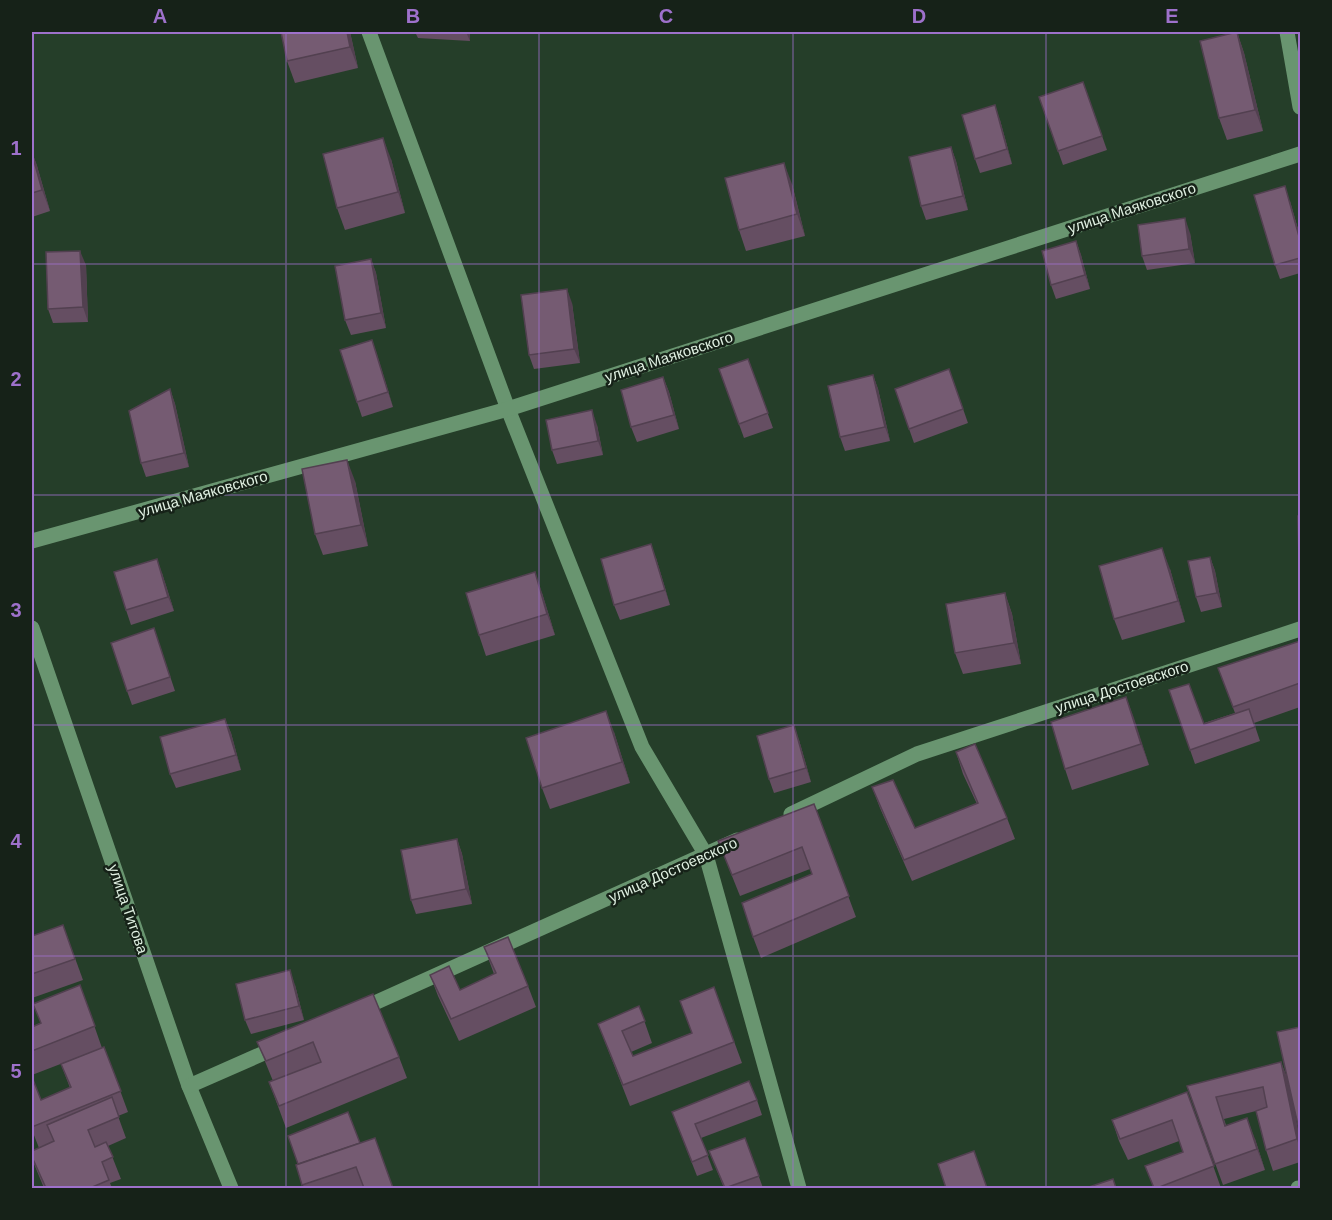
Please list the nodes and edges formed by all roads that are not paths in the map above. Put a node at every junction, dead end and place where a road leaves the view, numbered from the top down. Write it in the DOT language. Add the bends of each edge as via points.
graph roads {
  1 [pos="369,32"];
  2 [pos="1287,32"];
  3 [pos="1300,106"];
  4 [pos="1300,154"];
  5 [pos="508,409"];
  6 [pos="32,541"];
  7 [pos="32,628"];
  8 [pos="1300,629"];
  9 [pos="780,820"];
  10 [pos="748,835"];
  11 [pos="706,855"];
  12 [pos="351,1014"];
  13 [pos="297,1038"];
  14 [pos="189,1086"];
  15 [pos="231,1188"];
  16 [pos="799,1188"];
  1 -- 5 [label="street"];
  2 -- 3 [label="street"];
  4 -- 5 [label="street, улица Маяковского"];
  5 -- 6 [label="street, улица Маяковского"];
  5 -- 11 [label="street" via="642,747"];
  7 -- 14 [label="street, улица Титова"];
  8 -- 9 [label="street, улица Достоевского" via="917,754"];
  10 -- 11 [label="street, улица Достоевского"];
  11 -- 12 [label="street, улица Достоевского"];
  11 -- 16 [label="street"];
  13 -- 14 [label="street"];
  14 -- 15 [label="street, улица Титова"];
}
